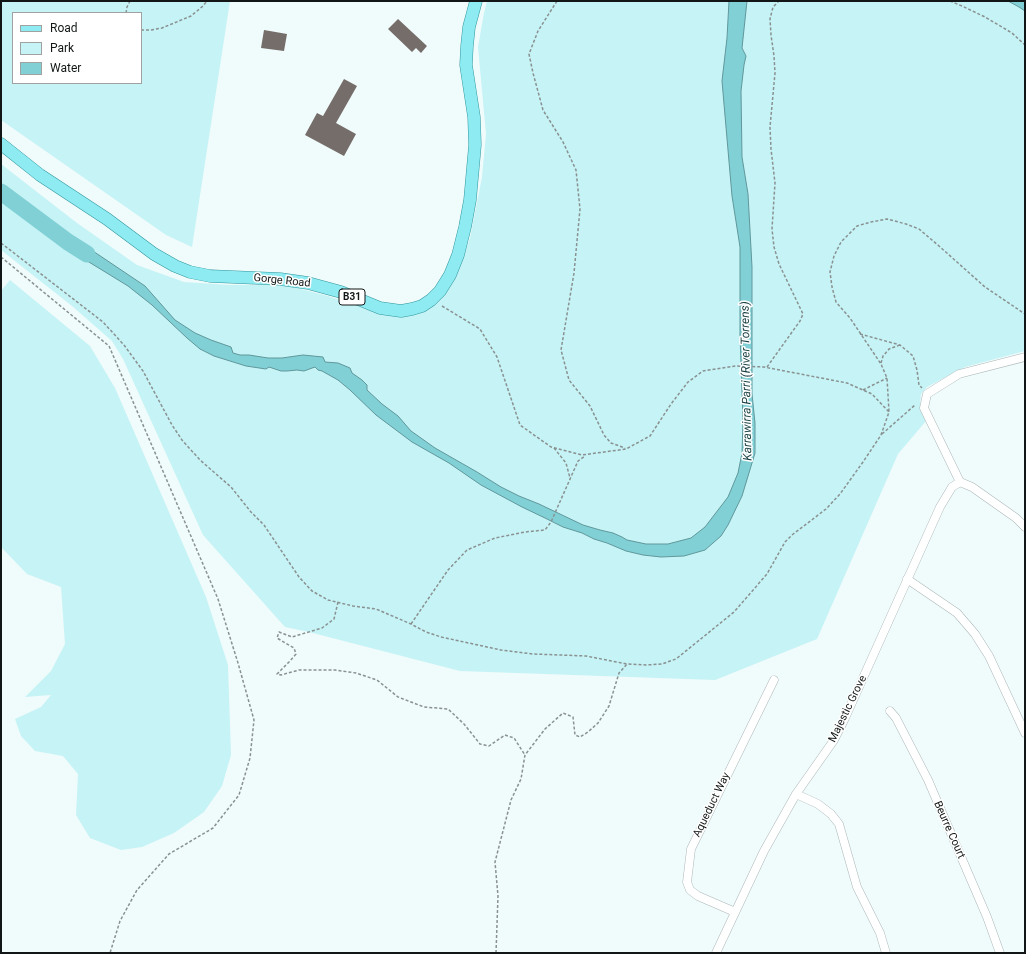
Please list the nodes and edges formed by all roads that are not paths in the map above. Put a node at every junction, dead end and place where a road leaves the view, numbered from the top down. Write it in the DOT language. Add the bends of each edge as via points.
graph roads {
  1 [pos="476,1"];
  2 [pos="1,144"];
  3 [pos="1025,356"];
  4 [pos="960,482"];
  5 [pos="1025,527"];
  6 [pos="907,579"];
  7 [pos="774,680"];
  8 [pos="890,711"];
  9 [pos="1025,734"];
  10 [pos="796,794"];
  11 [pos="735,912"];
  12 [pos="716,953"];
  13 [pos="886,953"];
  14 [pos="1000,953"];
  1 -- 2 [label="main road, Gorge Road / B31" via="469,27 466,65 474,117 475,145 470,200 458,256 450,275 440,291 422,306 401,311 380,308 341,292 308,283 210,276 190,272 154,254 40,175"];
  3 -- 4 [label="street" via="959,374 927,394 924,408"];
  4 -- 5 [label="street" via="972,487"];
  4 -- 6 [label="street, Majestic Grove" via="952,488 940,507"];
  6 -- 9 [label="street" via="957,613 975,634 989,656"];
  6 -- 10 [label="street, Majestic Grove" via="834,740"];
  7 -- 11 [label="street, Aqueduct Way" via="691,849 687,882 690,890"];
  8 -- 14 [label="street, Beurre Court" via="928,780 988,917"];
  10 -- 11 [label="street, Majestic Grove" via="764,851"];
  10 -- 13 [label="street" via="818,804 840,824 857,887 880,934"];
  11 -- 12 [label="street, Majestic Grove"];
}
